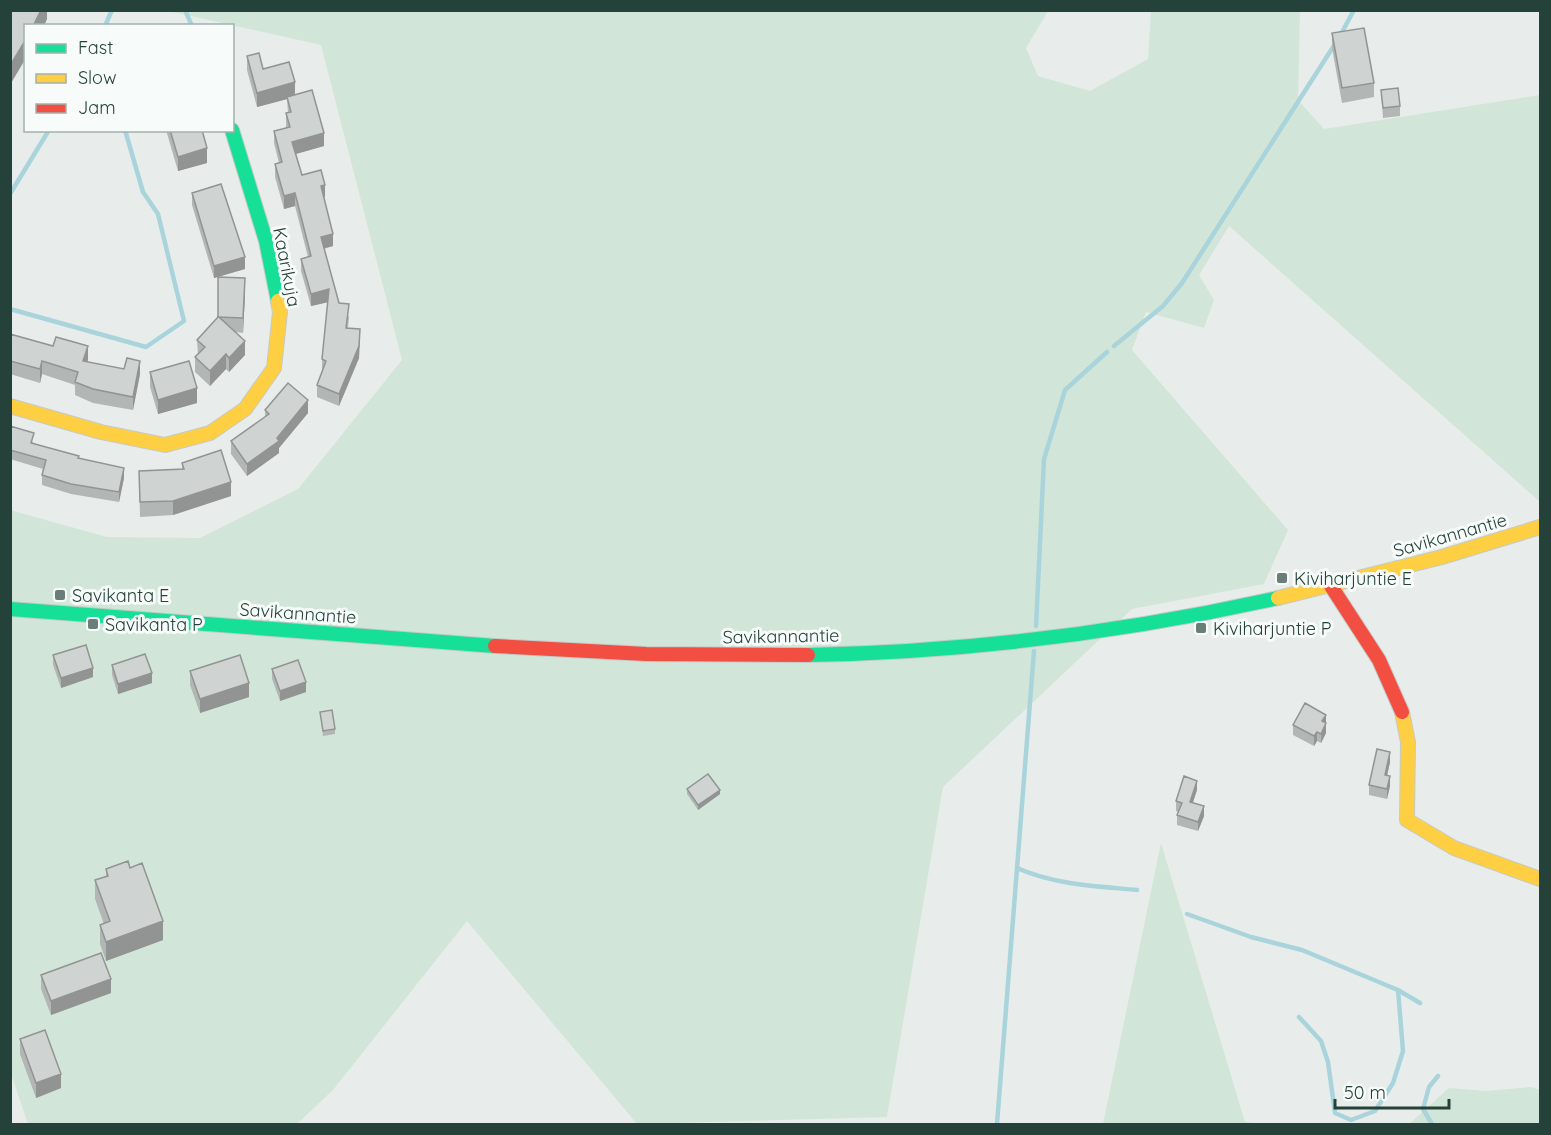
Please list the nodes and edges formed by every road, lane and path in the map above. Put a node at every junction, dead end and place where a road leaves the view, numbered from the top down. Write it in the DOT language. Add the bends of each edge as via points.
graph roads {
  1 [pos="233,132"];
  2 [pos="10,406"];
  3 [pos="1540,527"];
  4 [pos="1331,586"];
  5 [pos="10,609"];
  6 [pos="1540,879"];
  1 -- 2 [label="street, Kaarikuja" via="266,241 280,312 274,368 246,409 210,433 165,445 101,432"];
  3 -- 4 [label="street, Savikannantie"];
  4 -- 5 [label="street, Savikannantie" via="1166,620 1053,637 907,651 743,656 625,654"];
  4 -- 6 [label="street" via="1378,661 1404,721 1408,741 1407,820 1445,846"];
}
